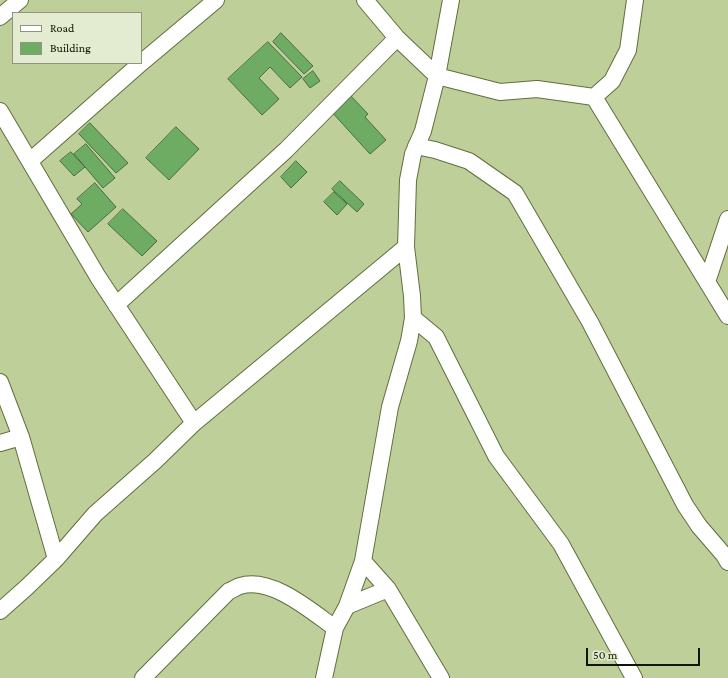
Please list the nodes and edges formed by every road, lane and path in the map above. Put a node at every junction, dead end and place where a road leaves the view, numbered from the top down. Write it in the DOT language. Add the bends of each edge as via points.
graph roads {
  1 [pos="20,0"];
  2 [pos="216,0"];
  3 [pos="365,0"];
  4 [pos="451,0"];
  5 [pos="635,0"];
  6 [pos="0,17"];
  7 [pos="397,38"];
  8 [pos="142,62"];
  9 [pos="140,64"];
  10 [pos="437,76"];
  11 [pos="594,97"];
  12 [pos="0,110"];
  13 [pos="416,146"];
  14 [pos="30,161"];
  15 [pos="728,222"];
  16 [pos="406,247"];
  17 [pos="707,282"];
  18 [pos="116,305"];
  19 [pos="728,316"];
  20 [pos="413,318"];
  21 [pos="0,382"];
  22 [pos="194,423"];
  23 [pos="21,437"];
  24 [pos="0,443"];
  25 [pos="56,559"];
  26 [pos="363,561"];
  27 [pos="728,562"];
  28 [pos="388,589"];
  29 [pos="347,606"];
  30 [pos="0,611"];
  31 [pos="335,628"];
  32 [pos="143,678"];
  33 [pos="324,678"];
  34 [pos="441,678"];
  35 [pos="634,678"];
  1 -- 6 [label="street"];
  2 -- 8 [label="street"];
  3 -- 7 [label="street"];
  4 -- 10 [label="street"];
  5 -- 11 [label="street" via="628,50 612,81"];
  7 -- 10 [label="street"];
  7 -- 18 [label="street" via="286,150"];
  9 -- 14 [label="street"];
  10 -- 11 [label="street" via="500,92 537,90"];
  10 -- 13 [label="street" via="423,131"];
  11 -- 17 [label="street"];
  12 -- 14 [label="street"];
  13 -- 16 [label="street" via="408,180"];
  13 -- 27 [label="street" via="469,161 515,193 590,322 685,505"];
  14 -- 18 [label="street"];
  15 -- 17 [label="street"];
  16 -- 20 [label="street"];
  16 -- 22 [label="street"];
  17 -- 19 [label="street"];
  18 -- 22 [label="street"];
  20 -- 26 [label="street" via="390,407"];
  20 -- 35 [label="street" via="436,337 496,456 561,544"];
  21 -- 23 [label="street"];
  22 -- 25 [label="street" via="95,514"];
  23 -- 24 [label="street"];
  23 -- 25 [label="street"];
  25 -- 30 [label="street"];
  26 -- 28 [label="street"];
  26 -- 29 [label="street"];
  28 -- 29 [label="street"];
  28 -- 34 [label="street"];
  29 -- 31 [label="street"];
  31 -- 32 [label="street" via="280,590 260,584 241,586 229,591"];
  31 -- 33 [label="street"];
}
